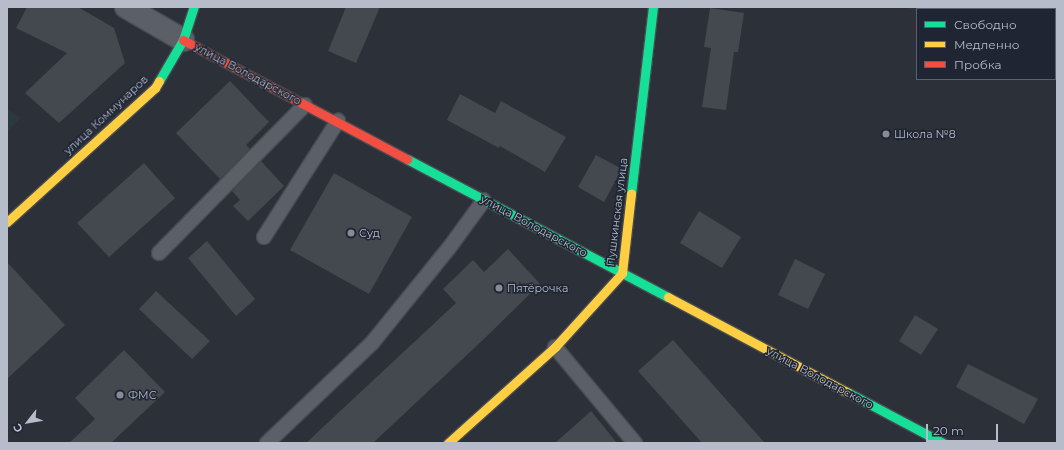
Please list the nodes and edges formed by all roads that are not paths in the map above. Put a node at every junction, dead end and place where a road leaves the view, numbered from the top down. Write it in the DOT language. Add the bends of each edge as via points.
graph roads {
  1 [pos="126,7"];
  2 [pos="194,7"];
  3 [pos="653,7"];
  4 [pos="183,40"];
  5 [pos="305,105"];
  6 [pos="338,121"];
  7 [pos="484,200"];
  8 [pos="7,222"];
  9 [pos="264,237"];
  10 [pos="159,253"];
  11 [pos="622,273"];
  12 [pos="555,347"];
  13 [pos="267,443"];
  14 [pos="448,443"];
  15 [pos="635,443"];
  16 [pos="943,443"];
  1 -- 4 [label="street, улица Володарского"];
  2 -- 4 [label="main road, улица Коммунаров"];
  3 -- 11 [label="main road, Пушкинская улица"];
  4 -- 5 [label="main road, улица Володарского"];
  4 -- 8 [label="main road, улица Коммунаров" via="155,88"];
  5 -- 6 [label="main road, улица Володарского"];
  5 -- 10 [label="lane"];
  6 -- 7 [label="main road, улица Володарского"];
  6 -- 9 [label="lane"];
  7 -- 11 [label="main road, улица Володарского"];
  7 -- 13 [label="lane" via="449,248 372,343"];
  11 -- 12 [label="main road, Пушкинская улица"];
  11 -- 16 [label="main road, улица Володарского"];
  12 -- 14 [label="main road, Пушкинская улица"];
  12 -- 15 [label="lane"];
}
